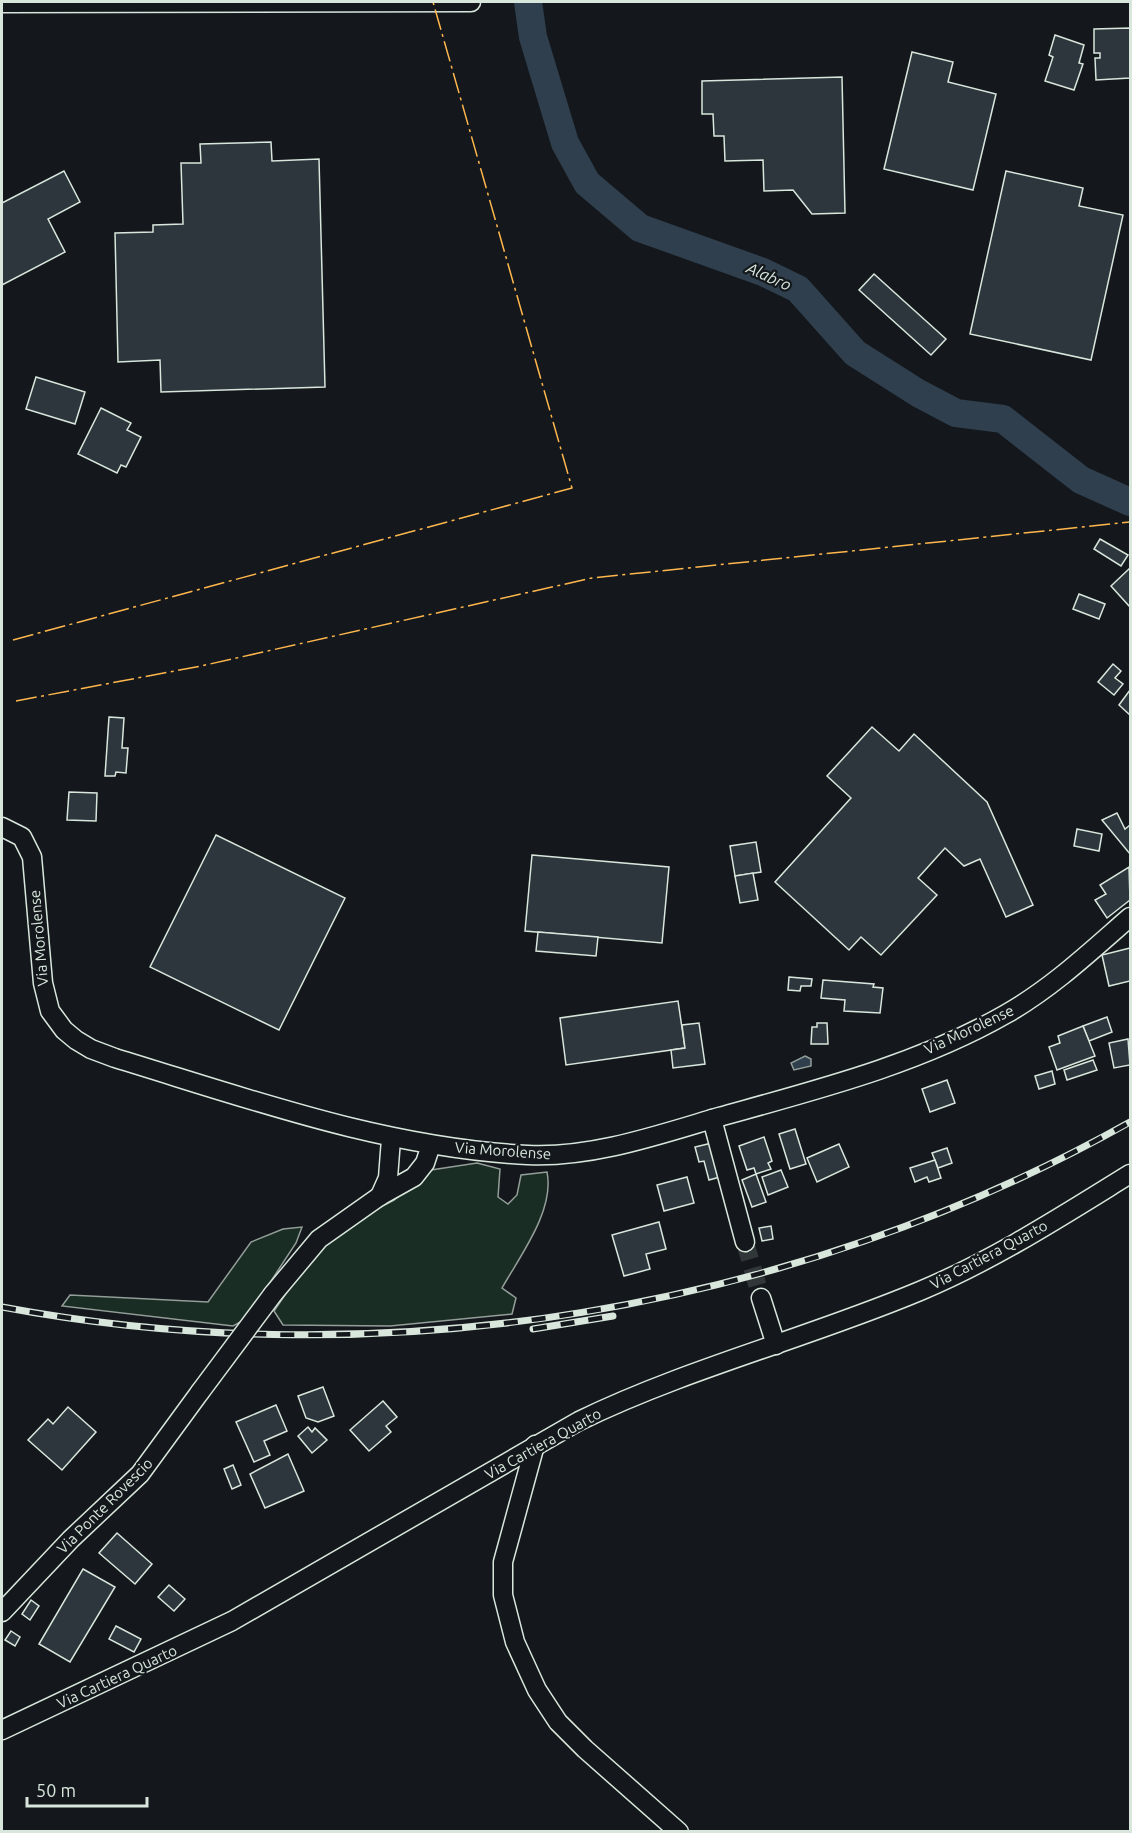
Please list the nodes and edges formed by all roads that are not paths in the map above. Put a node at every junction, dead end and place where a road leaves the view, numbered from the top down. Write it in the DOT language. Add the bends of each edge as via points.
graph roads {
  1 [pos="471,2"];
  2 [pos="2,3"];
  3 [pos="2,827"];
  4 [pos="1131,916"];
  5 [pos="712,1119"];
  6 [pos="391,1139"];
  7 [pos="431,1145"];
  8 [pos="1131,1174"];
  9 [pos="380,1196"];
  10 [pos="745,1242"];
  11 [pos="761,1298"];
  12 [pos="776,1345"];
  13 [pos="535,1445"];
  14 [pos="2,1612"];
  15 [pos="2,1730"];
  16 [pos="679,1832"];
  1 -- 2 [label="street"];
  3 -- 6 [label="street, Via Morolense" via="18,833 29,849 45,1000 58,1023 76,1040 115,1058"];
  4 -- 5 [label="street, Via Morolense" via="1042,990 981,1028 861,1074"];
  5 -- 7 [label="street, Via Morolense" via="566,1154 525,1155"];
  5 -- 10 [label="street"];
  6 -- 7 [label="street, Via Morolense"];
  6 -- 9 [label="street" via="388,1178"];
  7 -- 9 [label="street" via="418,1173"];
  8 -- 12 [label="street, Via Cartiera Quarto" via="1001,1251 928,1287"];
  9 -- 14 [label="street, Via Ponte Rovescio, bridge" via="313,1245 140,1474"];
  11 -- 12 [label="street"];
  12 -- 13 [label="street, Via Cartiera Quarto" via="617,1403"];
  13 -- 15 [label="street, Via Cartiera Quarto" via="232,1621"];
  13 -- 16 [label="street" via="503,1562 503,1595 510,1629 537,1690 558,1722"];
}
